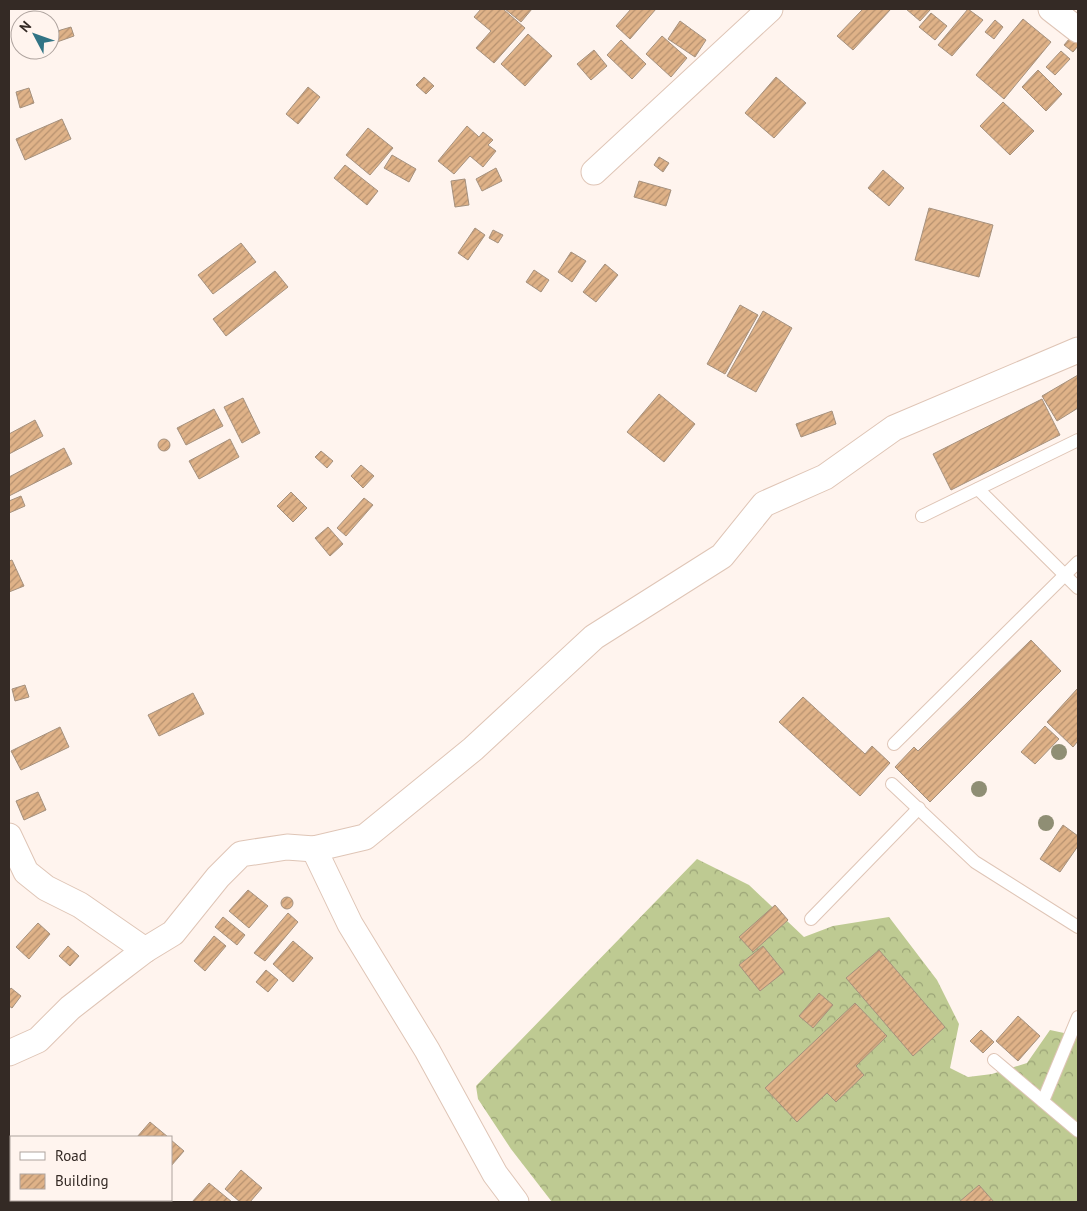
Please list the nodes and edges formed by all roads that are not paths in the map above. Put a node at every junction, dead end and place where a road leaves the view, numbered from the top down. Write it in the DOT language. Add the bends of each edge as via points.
graph roads {
  1 [pos="770,9"];
  2 [pos="1051,9"];
  3 [pos="1078,30"];
  4 [pos="594,172"];
  5 [pos="1078,350"];
  6 [pos="1078,440"];
  7 [pos="978,489"];
  8 [pos="922,516"];
  9 [pos="1078,562"];
  10 [pos="1065,575"];
  11 [pos="1078,588"];
  12 [pos="894,744"];
  13 [pos="892,784"];
  14 [pos="919,808"];
  15 [pos="9,836"];
  16 [pos="314,849"];
  17 [pos="811,919"];
  18 [pos="1078,927"];
  19 [pos="145,950"];
  20 [pos="1078,1017"];
  21 [pos="1074,1036"];
  22 [pos="9,1053"];
  23 [pos="994,1060"];
  24 [pos="1043,1101"];
  25 [pos="1078,1131"];
  26 [pos="516,1202"];
  1 -- 4 [label="street"];
  2 -- 3 [label="street"];
  5 -- 16 [label="street" via="894,428 825,478 764,504 722,556 594,637 473,749 365,836"];
  6 -- 7 [label="lane"];
  7 -- 8 [label="lane"];
  7 -- 10 [label="lane"];
  9 -- 10 [label="lane"];
  10 -- 11 [label="lane"];
  10 -- 12 [label="lane"];
  13 -- 14 [label="lane"];
  14 -- 17 [label="lane"];
  14 -- 18 [label="lane" via="975,862"];
  15 -- 19 [label="street" via="26,872"];
  16 -- 19 [label="street" via="287,847 241,854 173,933"];
  16 -- 26 [label="street" via="350,924 427,1050 495,1174"];
  19 -- 22 [label="street" via="70,1008 38,1040"];
  20 -- 21 [label="lane"];
  21 -- 24 [label="lane"];
  23 -- 24 [label="lane"];
  24 -- 25 [label="lane"];
}
